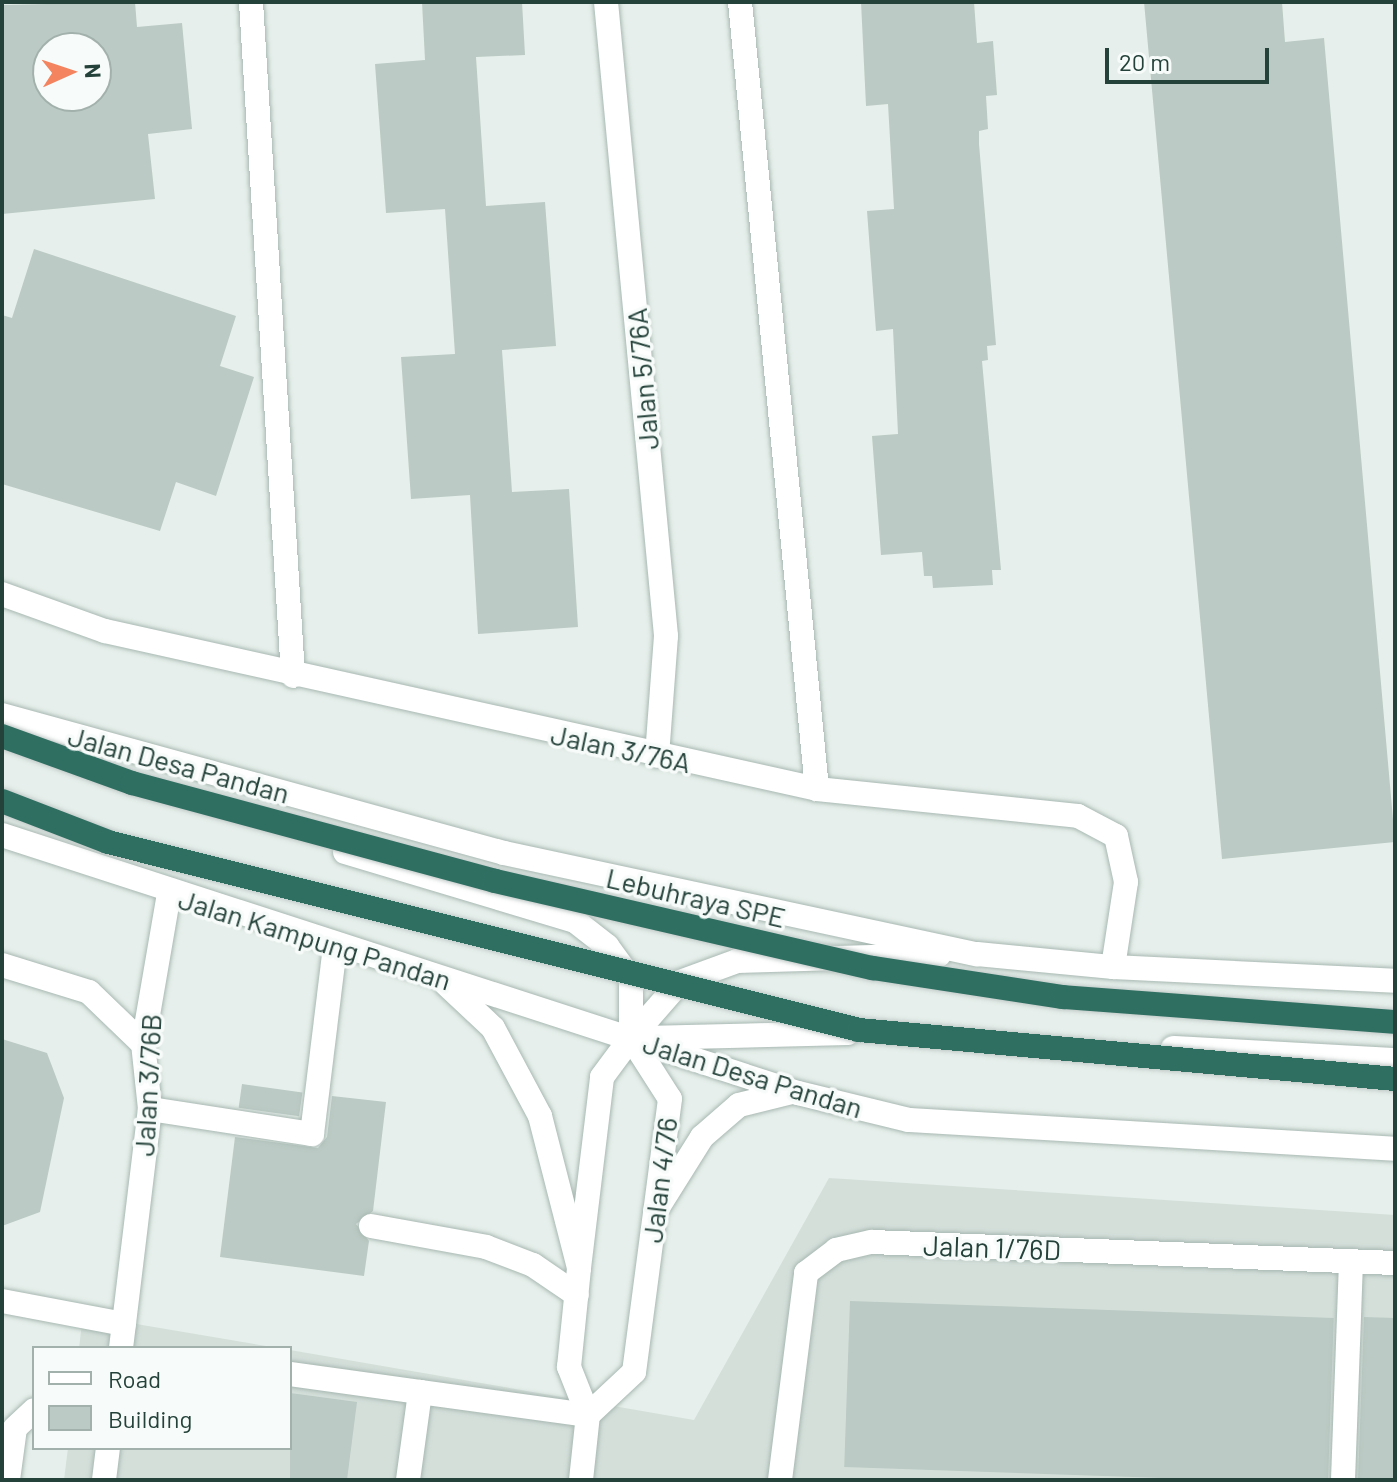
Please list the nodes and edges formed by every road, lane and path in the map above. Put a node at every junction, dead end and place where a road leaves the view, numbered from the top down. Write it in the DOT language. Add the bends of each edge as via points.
graph roads {
  1 [pos="251,2"];
  2 [pos="606,2"];
  3 [pos="740,2"];
  4 [pos="2,594"];
  5 [pos="293,676"];
  6 [pos="2,715"];
  7 [pos="2,736"];
  8 [pos="2,747"];
  9 [pos="657,756"];
  10 [pos="817,789"];
  11 [pos="2,801"];
  12 [pos="2,835"];
  13 [pos="169,894"];
  14 [pos="335,946"];
  15 [pos="977,954"];
  16 [pos="2,965"];
  17 [pos="1113,967"];
  18 [pos="439,978"];
  19 [pos="1395,981"];
  20 [pos="1395,1022"];
  21 [pos="631,1038"];
  22 [pos="143,1044"];
  23 [pos="1395,1060"];
  24 [pos="1395,1079"];
  25 [pos="798,1093"];
  26 [pos="150,1109"];
  27 [pos="1395,1149"];
  28 [pos="655,1212"];
  29 [pos="371,1226"];
  30 [pos="1351,1262"];
  31 [pos="1395,1263"];
  32 [pos="579,1268"];
  33 [pos="577,1295"];
  34 [pos="2,1301"];
  35 [pos="122,1336"];
  36 [pos="292,1374"];
  37 [pos="420,1392"];
  38 [pos="32,1412"];
  39 [pos="588,1415"];
  40 [pos="108,1450"];
  41 [pos="8,1480"];
  42 [pos="104,1480"];
  43 [pos="408,1480"];
  44 [pos="581,1480"];
  45 [pos="780,1480"];
  46 [pos="1343,1480"];
  1 -- 5 [label="street"];
  2 -- 9 [label="street, Jalan 5/76A" via="666,636"];
  3 -- 10 [label="street"];
  4 -- 5 [label="street, Jalan 3/76A" via="105,631"];
  5 -- 9 [label="street, Jalan 3/76A"];
  6 -- 15 [label="street, Jalan Desa Pandan" via="504,853"];
  7 -- 20 [label="highway, Lebuhraya SPE, bridge" via="132,783 495,881 873,968 1063,997"];
  8 -- 21 [label="street" via="575,921 607,946 631,979"];
  9 -- 10 [label="street, Jalan 3/76A"];
  10 -- 17 [label="street, Jalan 3/76A" via="1078,816 1116,836 1126,882"];
  11 -- 24 [label="highway, bridge" via="108,842 859,1030"];
  12 -- 13 [label="street, Jalan Kampung Pandan"];
  13 -- 14 [label="street, Jalan Kampung Pandan"];
  13 -- 22 [label="street, Jalan 3/76B"];
  14 -- 18 [label="street, Jalan Kampung Pandan"];
  14 -- 26 [label="street" via="312,1134"];
  15 -- 17 [label="street, Jalan Desa Pandan"];
  15 -- 21 [label="street" via="737,961 680,982"];
  16 -- 22 [label="street" via="89,992"];
  17 -- 19 [label="street, Jalan Desa Pandan"];
  18 -- 21 [label="street, Jalan Kampung Pandan"];
  18 -- 32 [label="street" via="493,1028 540,1116"];
  21 -- 23 [label="street, Jalan Desa Pandan" via="785,1031 1005,1037"];
  21 -- 25 [label="street, Jalan Desa Pandan"];
  21 -- 28 [label="street, Jalan 4/76" via="670,1099"];
  21 -- 32 [label="street" via="602,1077"];
  22 -- 26 [label="street, Jalan 3/76B"];
  25 -- 27 [label="street, Jalan Desa Pandan" via="909,1120"];
  25 -- 28 [label="street" via="781,1091 739,1105 702,1137"];
  26 -- 35 [label="street, Jalan 3/76B"];
  28 -- 39 [label="street, Jalan 4/76" via="634,1372"];
  29 -- 33 [label="street" via="486,1247 533,1265"];
  30 -- 31 [label="street, Jalan 1/76D"];
  30 -- 45 [label="street, Jalan 1/76D" via="872,1242 836,1250 806,1273"];
  30 -- 46 [label="street"];
  32 -- 33 [label="street"];
  33 -- 39 [label="street" via="569,1367"];
  34 -- 35 [label="street, Jalan 3/76B"];
  36 -- 37 [label="street"];
  37 -- 39 [label="street"];
  37 -- 43 [label="street"];
  38 -- 41 [label="street" via="15,1428"];
  39 -- 44 [label="street"];
  40 -- 42 [label="street"];
}
